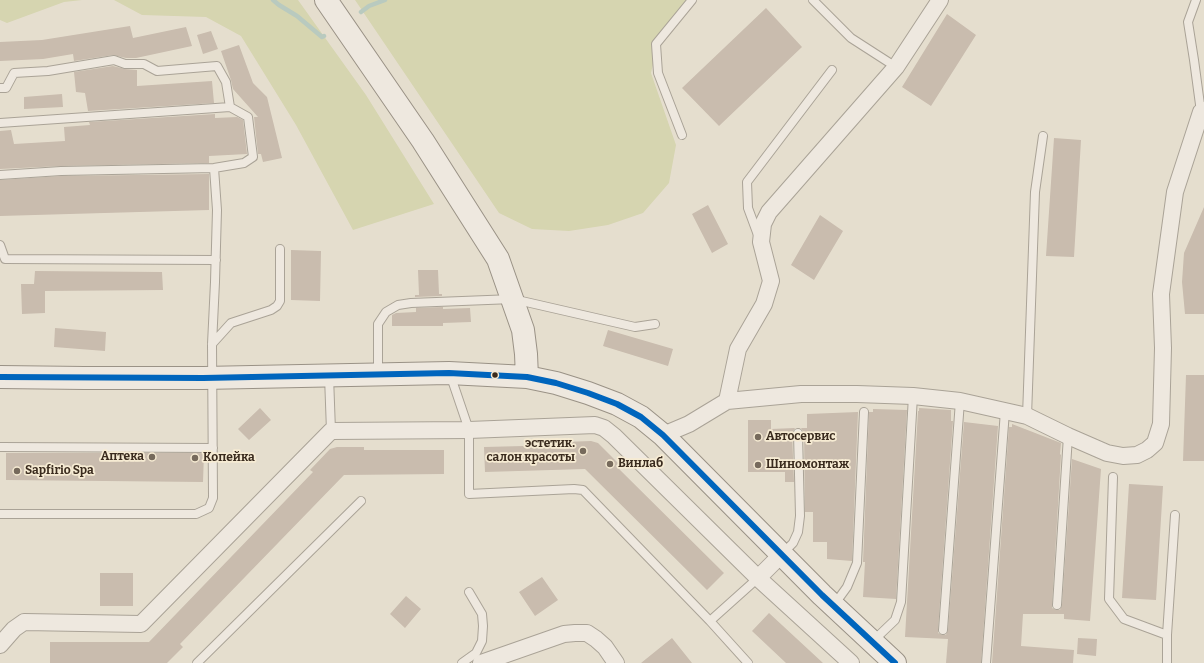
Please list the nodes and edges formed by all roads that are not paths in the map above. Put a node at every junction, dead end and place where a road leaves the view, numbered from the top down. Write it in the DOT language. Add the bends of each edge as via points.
graph roads {
  1 [pos="326,0"];
  2 [pos="692,0"];
  3 [pos="813,0"];
  4 [pos="940,0"];
  5 [pos="1196,0"];
  6 [pos="896,67"];
  7 [pos="832,70"];
  8 [pos="0,88"];
  9 [pos="230,106"];
  10 [pos="1202,111"];
  11 [pos="0,123"];
  12 [pos="682,135"];
  13 [pos="1043,136"];
  14 [pos="214,168"];
  15 [pos="0,175"];
  16 [pos="761,242"];
  17 [pos="0,245"];
  18 [pos="280,249"];
  19 [pos="216,260"];
  20 [pos="513,300"];
  21 [pos="655,324"];
  22 [pos="212,344"];
  23 [pos="449,374"];
  24 [pos="378,375"];
  25 [pos="0,376"];
  26 [pos="329,376"];
  27 [pos="527,377"];
  28 [pos="212,378"];
  29 [pos="914,396"];
  30 [pos="727,401"];
  31 [pos="960,401"];
  32 [pos="1005,411"];
  33 [pos="864,412"];
  34 [pos="1027,416"];
  35 [pos="469,430"];
  36 [pos="331,431"];
  37 [pos="798,433"];
  38 [pos="663,434"];
  39 [pos="1068,436"];
  40 [pos="0,447"];
  41 [pos="213,448"];
  42 [pos="1113,477"];
  43 [pos="360,501"];
  44 [pos="0,514"];
  45 [pos="1175,515"];
  46 [pos="782,554"];
  47 [pos="758,578"];
  48 [pos="470,592"];
  49 [pos="833,605"];
  50 [pos="1057,605"];
  51 [pos="710,621"];
  52 [pos="944,630"];
  53 [pos="1167,636"];
  54 [pos="873,642"];
  55 [pos="0,645"];
  56 [pos="197,663"];
  57 [pos="462,663"];
  58 [pos="481,663"];
  59 [pos="616,663"];
  60 [pos="748,663"];
  61 [pos="851,663"];
  62 [pos="895,663"];
  63 [pos="986,663"];
  64 [pos="1167,663"];
  1 -- 20 [label="main road" via="423,140 498,260"];
  2 -- 12 [label="lane" via="656,44 658,73"];
  3 -- 6 [label="lane" via="851,38"];
  4 -- 6 [label="street"];
  5 -- 10 [label="lane" via="1188,22"];
  6 -- 16 [label="street" via="769,212 763,224"];
  7 -- 16 [label="lane" via="747,182 748,208"];
  8 -- 9 [label="lane" via="6,88 14,73 48,71 114,60 125,64 144,64 157,71 217,66 226,82"];
  9 -- 11 [label="lane"];
  9 -- 14 [label="lane" via="248,117 254,157 244,163"];
  10 -- 39 [label="street" via="1175,192 1161,294 1161,424 1156,443 1137,455 1123,456 1107,453"];
  13 -- 34 [label="lane" via="1035,192"];
  14 -- 15 [label="lane" via="61,171"];
  14 -- 19 [label="lane" via="217,210"];
  16 -- 30 [label="street" via="770,281 764,304 738,349"];
  17 -- 19 [label="lane" via="5,259"];
  18 -- 22 [label="lane" via="280,301 277,306 231,323"];
  19 -- 22 [label="lane"];
  20 -- 21 [label="lane" via="635,327"];
  20 -- 24 [label="lane" via="398,305 386,312 378,324"];
  20 -- 27 [label="main road" via="523,330"];
  22 -- 28 [label="lane"];
  23 -- 24 [label="main road"];
  23 -- 27 [label="main road"];
  23 -- 35 [label="lane"];
  24 -- 26 [label="main road"];
  25 -- 28 [label="main road" via="84,381"];
  26 -- 28 [label="main road"];
  26 -- 36 [label="lane"];
  27 -- 38 [label="main road" via="556,383 617,404 641,417"];
  28 -- 41 [label="lane"];
  29 -- 30 [label="street" via="802,394"];
  29 -- 31 [label="street"];
  29 -- 54 [label="lane" via="901,602 895,620"];
  30 -- 38 [label="street" via="689,424"];
  31 -- 32 [label="street"];
  31 -- 52 [label="lane"];
  32 -- 34 [label="street"];
  32 -- 63 [label="lane"];
  33 -- 49 [label="lane" via="856,562 847,587"];
  34 -- 39 [label="street"];
  35 -- 36 [label="street"];
  35 -- 47 [label="street" via="595,425 604,428"];
  35 -- 51 [label="lane" via="469,494 583,490"];
  36 -- 55 [label="street" via="140,624 24,622"];
  37 -- 46 [label="lane" via="798,532 793,543"];
  38 -- 46 [label="main road"];
  39 -- 50 [label="lane"];
  40 -- 41 [label="lane"];
  41 -- 44 [label="lane" via="213,498 209,508 196,514"];
  42 -- 53 [label="lane" via="1109,599 1124,619"];
  43 -- 56 [label="lane"];
  45 -- 53 [label="lane"];
  46 -- 47 [label="street"];
  46 -- 49 [label="main road"];
  47 -- 51 [label="lane"];
  47 -- 61 [label="street"];
  48 -- 57 [label="lane" via="482,614 482,642 476,653"];
  49 -- 54 [label="main road"];
  51 -- 60 [label="lane"];
  53 -- 64 [label="lane"];
  54 -- 62 [label="main road"];
  58 -- 59 [label="street" via="564,634 575,633 587,633 596,639"];
}
